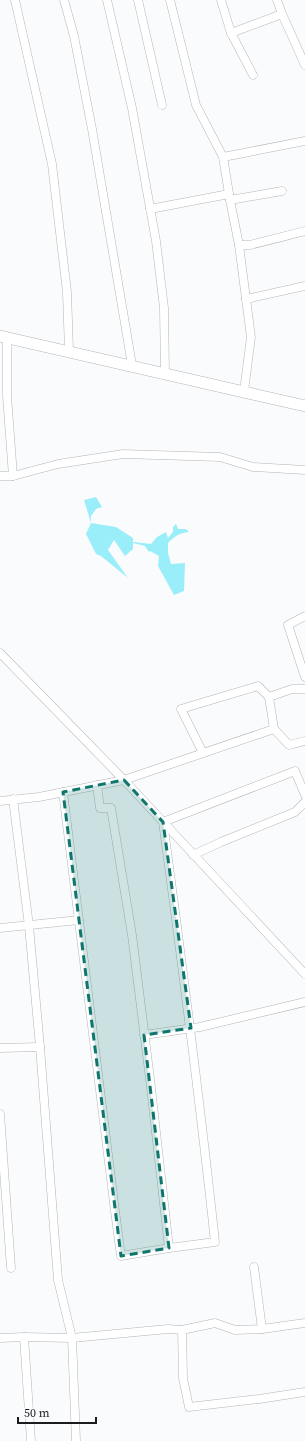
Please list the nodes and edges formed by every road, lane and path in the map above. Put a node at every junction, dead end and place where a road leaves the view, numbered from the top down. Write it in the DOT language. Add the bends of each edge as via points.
graph roads {
  1 [pos="15,0"];
  2 [pos="64,0"];
  3 [pos="107,0"];
  4 [pos="138,0"];
  5 [pos="170,0"];
  6 [pos="221,0"];
  7 [pos="277,0"];
  8 [pos="282,14"];
  9 [pos="231,33"];
  10 [pos="305,65"];
  11 [pos="253,76"];
  12 [pos="162,105"];
  13 [pos="305,141"];
  14 [pos="223,157"];
  15 [pos="282,191"];
  16 [pos="229,197"];
  17 [pos="150,210"];
  18 [pos="305,232"];
  19 [pos="239,245"];
  20 [pos="305,286"];
  21 [pos="246,299"];
  22 [pos="3,336"];
  23 [pos="69,351"];
  24 [pos="132,365"];
  25 [pos="165,373"];
  26 [pos="244,391"];
  27 [pos="305,406"];
  28 [pos="305,470"];
  29 [pos="0,476"];
  30 [pos="13,476"];
  31 [pos="305,616"];
  32 [pos="0,653"];
  33 [pos="305,677"];
  34 [pos="305,689"];
  35 [pos="269,697"];
  36 [pos="274,729"];
  37 [pos="305,741"];
  38 [pos="203,753"];
  39 [pos="124,780"];
  40 [pos="97,785"];
  41 [pos="63,792"];
  42 [pos="305,795"];
  43 [pos="13,799"];
  44 [pos="0,801"];
  45 [pos="305,802"];
  46 [pos="163,822"];
  47 [pos="193,855"];
  48 [pos="79,920"];
  49 [pos="29,926"];
  50 [pos="0,928"];
  51 [pos="305,974"];
  52 [pos="305,1002"];
  53 [pos="191,1028"];
  54 [pos="144,1035"];
  55 [pos="40,1047"];
  56 [pos="0,1048"];
  57 [pos="0,1114"];
  58 [pos="169,1248"];
  59 [pos="11,1268"];
  60 [pos="254,1268"];
  61 [pos="305,1323"];
  62 [pos="262,1329"];
  63 [pos="182,1330"];
  64 [pos="24,1337"];
  65 [pos="0,1338"];
  66 [pos="72,1338"];
  67 [pos="305,1392"];
  68 [pos="31,1441"];
  69 [pos="76,1441"];
  1 -- 23 [label="street" via="52,164 67,292"];
  2 -- 24 [label="street" via="74,36 92,129"];
  3 -- 17 [label="street" via="132,108"];
  4 -- 12 [label="street"];
  5 -- 14 [label="street" via="196,105"];
  6 -- 9 [label="street"];
  7 -- 8 [label="street"];
  8 -- 9 [label="street"];
  8 -- 10 [label="street"];
  9 -- 11 [label="street"];
  13 -- 14 [label="street"];
  14 -- 16 [label="street"];
  15 -- 16 [label="street"];
  16 -- 17 [label="street"];
  16 -- 19 [label="street"];
  17 -- 25 [label="street" via="164,308"];
  18 -- 19 [label="street" via="250,245"];
  19 -- 21 [label="street"];
  20 -- 21 [label="street"];
  21 -- 26 [label="street" via="251,337"];
  22 -- 23 [label="main road"];
  22 -- 30 [label="street"];
  23 -- 24 [label="main road"];
  24 -- 25 [label="main road"];
  25 -- 26 [label="main road"];
  26 -- 27 [label="main road"];
  28 -- 30 [label="street" via="253,467 220,457 123,454 58,464"];
  29 -- 30 [label="street"];
  31 -- 33 [label="street" via="288,625"];
  32 -- 39 [label="street"];
  34 -- 35 [label="street" via="292,689"];
  35 -- 36 [label="street"];
  35 -- 38 [label="street" via="258,686 181,709"];
  36 -- 37 [label="street" via="289,745"];
  36 -- 38 [label="street"];
  38 -- 39 [label="street"];
  39 -- 40 [label="street"];
  39 -- 46 [label="street"];
  40 -- 41 [label="street"];
  40 -- 54 [label="street" via="100,808 111,808 132,935"];
  41 -- 43 [label="street"];
  41 -- 48 [label="street"];
  42 -- 46 [label="street" via="295,771"];
  43 -- 44 [label="street"];
  43 -- 49 [label="street"];
  45 -- 47 [label="street" via="295,812"];
  46 -- 47 [label="street"];
  46 -- 53 [label="street"];
  47 -- 51 [label="street"];
  48 -- 49 [label="street"];
  48 -- 58 [label="street" via="121,1256"];
  49 -- 50 [label="street"];
  49 -- 55 [label="street"];
  52 -- 53 [label="street"];
  53 -- 54 [label="street"];
  53 -- 58 [label="street" via="215,1242"];
  54 -- 58 [label="street"];
  55 -- 56 [label="street"];
  55 -- 66 [label="street" via="58,1280"];
  57 -- 59 [label="street"];
  60 -- 62 [label="street"];
  61 -- 62 [label="street"];
  62 -- 63 [label="street" via="235,1330 215,1323"];
  63 -- 66 [label="street" via="168,1329"];
  63 -- 67 [label="street" via="183,1378 189,1407 259,1400"];
  64 -- 65 [label="street"];
  64 -- 66 [label="street"];
  64 -- 68 [label="street"];
  66 -- 69 [label="street"];
}
